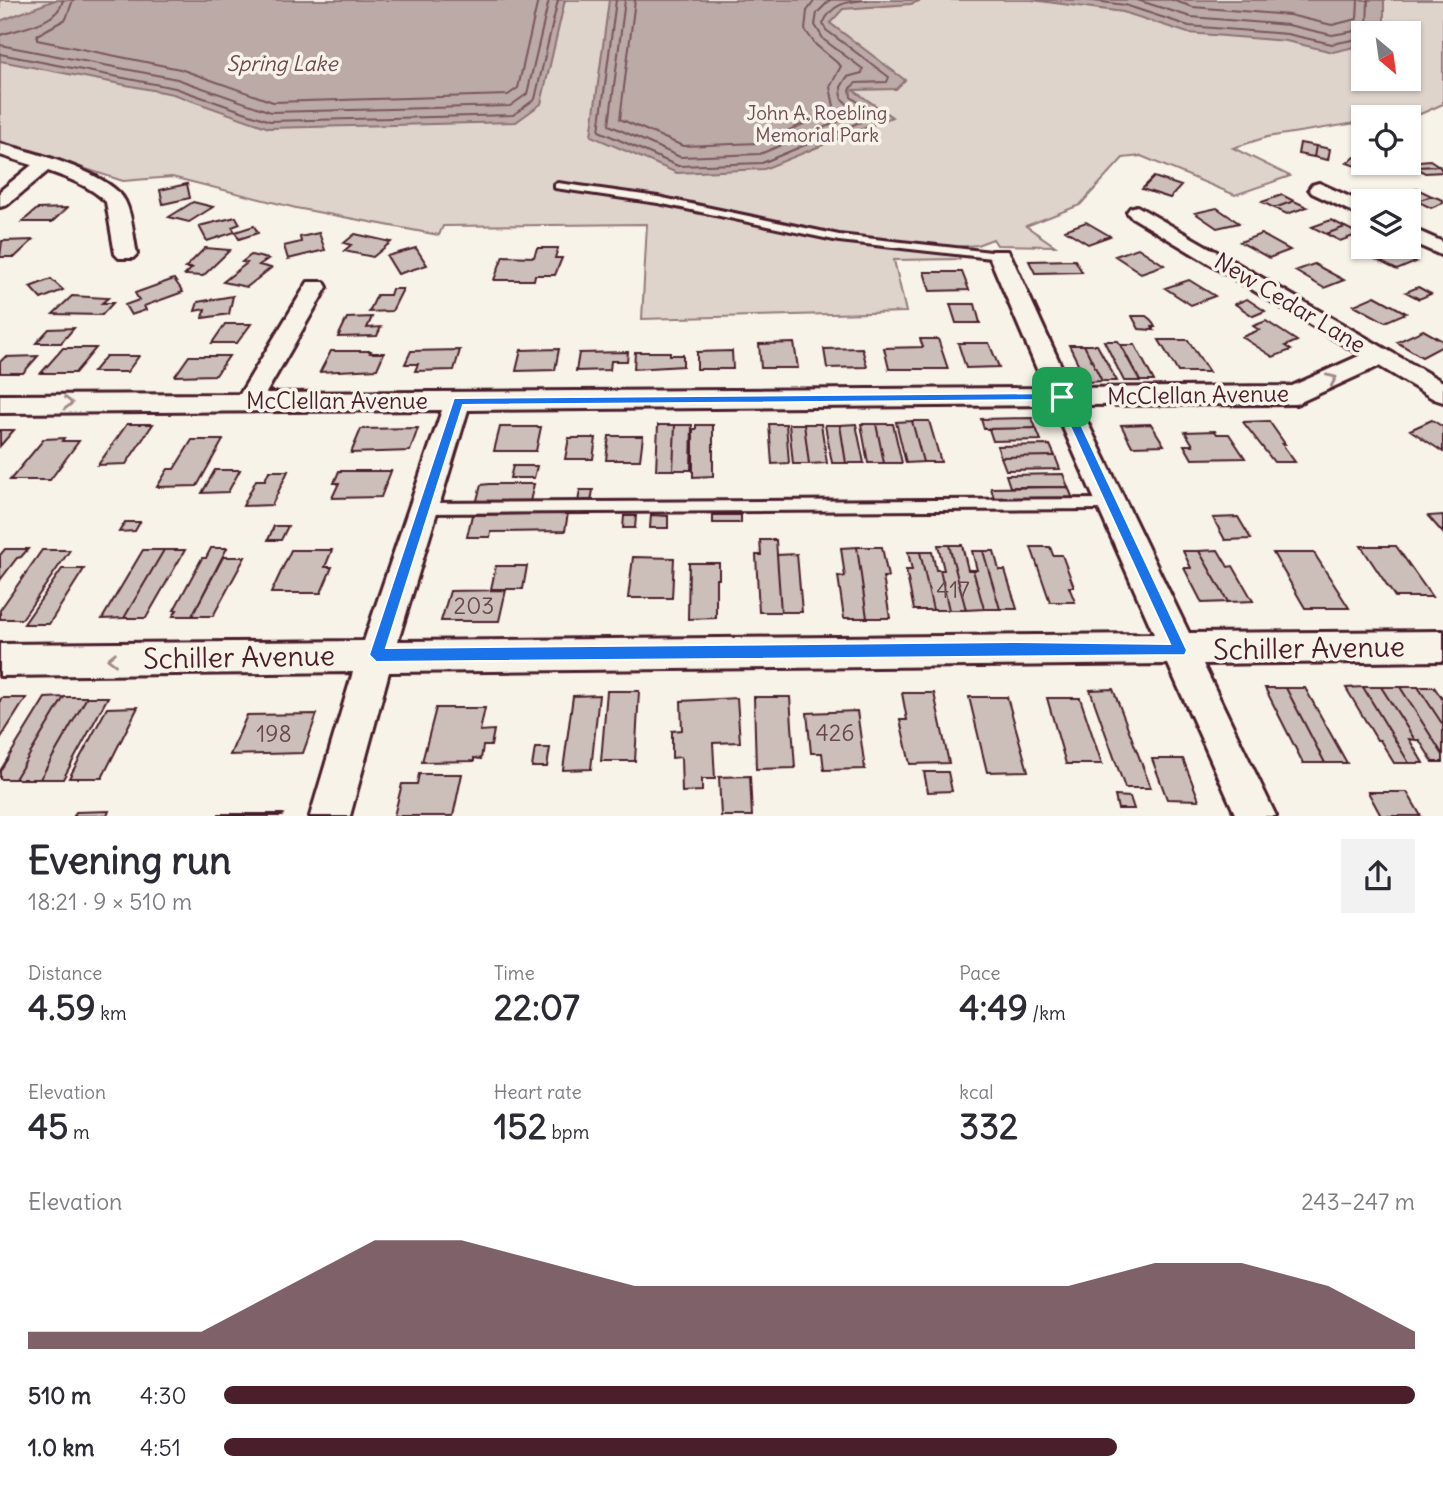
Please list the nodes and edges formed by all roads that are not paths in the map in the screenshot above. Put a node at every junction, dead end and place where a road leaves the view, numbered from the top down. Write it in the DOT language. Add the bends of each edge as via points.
graph roads {
  1 [pos="0,149"];
  2 [pos="44,165"];
  3 [pos="558,186"];
  4 [pos="1319,189"];
  5 [pos="0,201"];
  6 [pos="1351,205"];
  7 [pos="1137,212"];
  8 [pos="1421,239"];
  9 [pos="1443,250"];
  10 [pos="126,254"];
  11 [pos="1000,256"];
  12 [pos="316,287"];
  13 [pos="1381,356"];
  14 [pos="1443,393"];
  15 [pos="1062,397"];
  16 [pos="458,401"];
  17 [pos="248,402"];
  18 [pos="0,404"];
  19 [pos="1112,504"];
  20 [pos="424,508"];
  21 [pos="1443,646"];
  22 [pos="1180,650"];
  23 [pos="376,655"];
  24 [pos="0,660"];
  25 [pos="330,816"];
  26 [pos="1256,816"];
  1 -- 2 [label="street"];
  2 -- 5 [label="street"];
  2 -- 10 [label="street" via="110,193 116,202"];
  3 -- 11 [label="lane" via="658,200 839,238"];
  4 -- 6 [label="street"];
  7 -- 13 [label="street, New Cedar Lane"];
  8 -- 9 [label="street"];
  11 -- 15 [label="street"];
  12 -- 17 [label="street"];
  13 -- 14 [label="street, New Cedar Lane"];
  15 -- 13 [label="street, McClellan Avenue, one-way" via="1296,395"];
  15 -- 16 [label="street, McClellan Avenue"];
  15 -- 19 [label="street"];
  16 -- 17 [label="street, McClellan Avenue"];
  16 -- 20 [label="street"];
  18 -- 17 [label="street, McClellan Avenue, one-way"];
  19 -- 20 [label="lane"];
  19 -- 22 [label="street"];
  20 -- 23 [label="street"];
  21 -- 22 [label="street, Schiller Avenue"];
  22 -- 23 [label="street, Schiller Avenue"];
  22 -- 26 [label="street"];
  23 -- 24 [label="street, Schiller Avenue, one-way"];
  23 -- 25 [label="street"];
}
